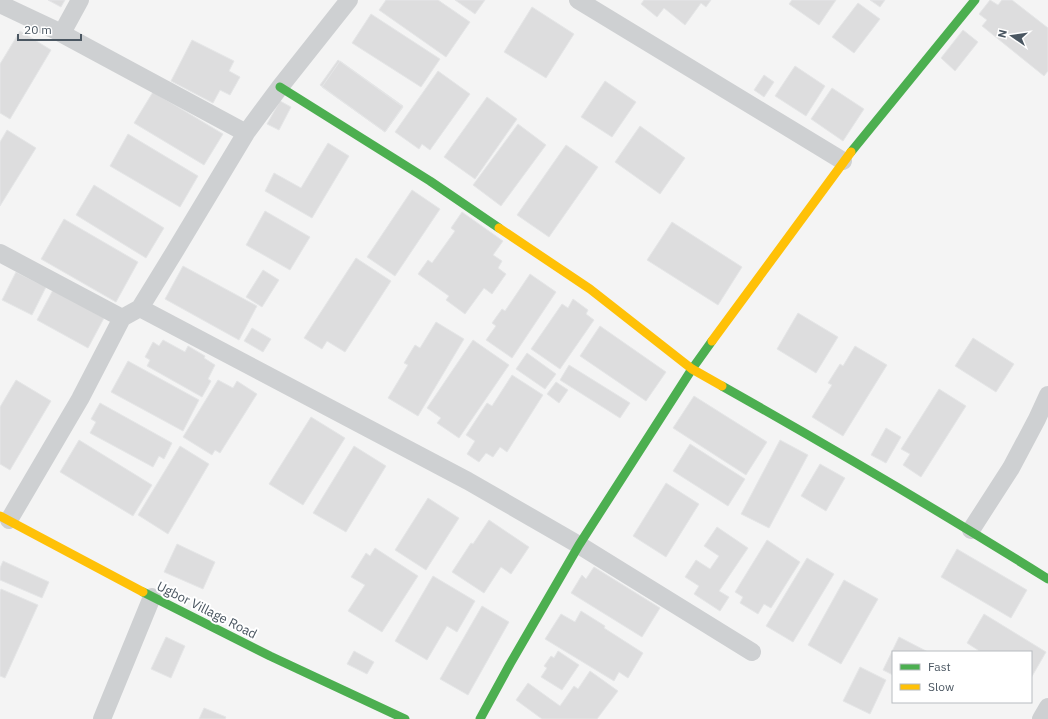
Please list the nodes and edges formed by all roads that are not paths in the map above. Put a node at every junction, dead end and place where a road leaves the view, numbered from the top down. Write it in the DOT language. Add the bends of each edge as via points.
graph roads {
  1 [pos="80,0"];
  2 [pos="349,0"];
  3 [pos="578,0"];
  4 [pos="975,0"];
  5 [pos="0,4"];
  6 [pos="62,33"];
  7 [pos="280,87"];
  8 [pos="246,133"];
  9 [pos="843,161"];
  10 [pos="0,253"];
  11 [pos="140,308"];
  12 [pos="122,318"];
  13 [pos="692,369"];
  14 [pos="1048,394"];
  15 [pos="4,518"];
  16 [pos="971,530"];
  17 [pos="579,545"];
  18 [pos="1048,579"];
  19 [pos="152,597"];
  20 [pos="752,652"];
  21 [pos="1048,707"];
  22 [pos="102,719"];
  23 [pos="405,719"];
  24 [pos="480,719"];
  25 [pos="1041,719"];
  1 -- 6 [label="street"];
  2 -- 7 [label="street"];
  3 -- 9 [label="street"];
  4 -- 9 [label="street"];
  5 -- 6 [label="street"];
  6 -- 8 [label="street"];
  7 -- 8 [label="street"];
  7 -- 13 [label="street" via="430,181 583,285"];
  8 -- 11 [label="street"];
  9 -- 13 [label="street"];
  10 -- 12 [label="street"];
  11 -- 12 [label="street"];
  11 -- 17 [label="street" via="468,481"];
  12 -- 15 [label="street" via="80,399"];
  13 -- 16 [label="street"];
  13 -- 17 [label="street"];
  14 -- 16 [label="street" via="1011,468"];
  15 -- 19 [label="street, Ugbor Village Road"];
  16 -- 18 [label="street"];
  17 -- 20 [label="street"];
  17 -- 24 [label="street"];
  19 -- 22 [label="street"];
  19 -- 23 [label="street, Ugbor Village Road"];
  21 -- 25 [label="street"];
}
